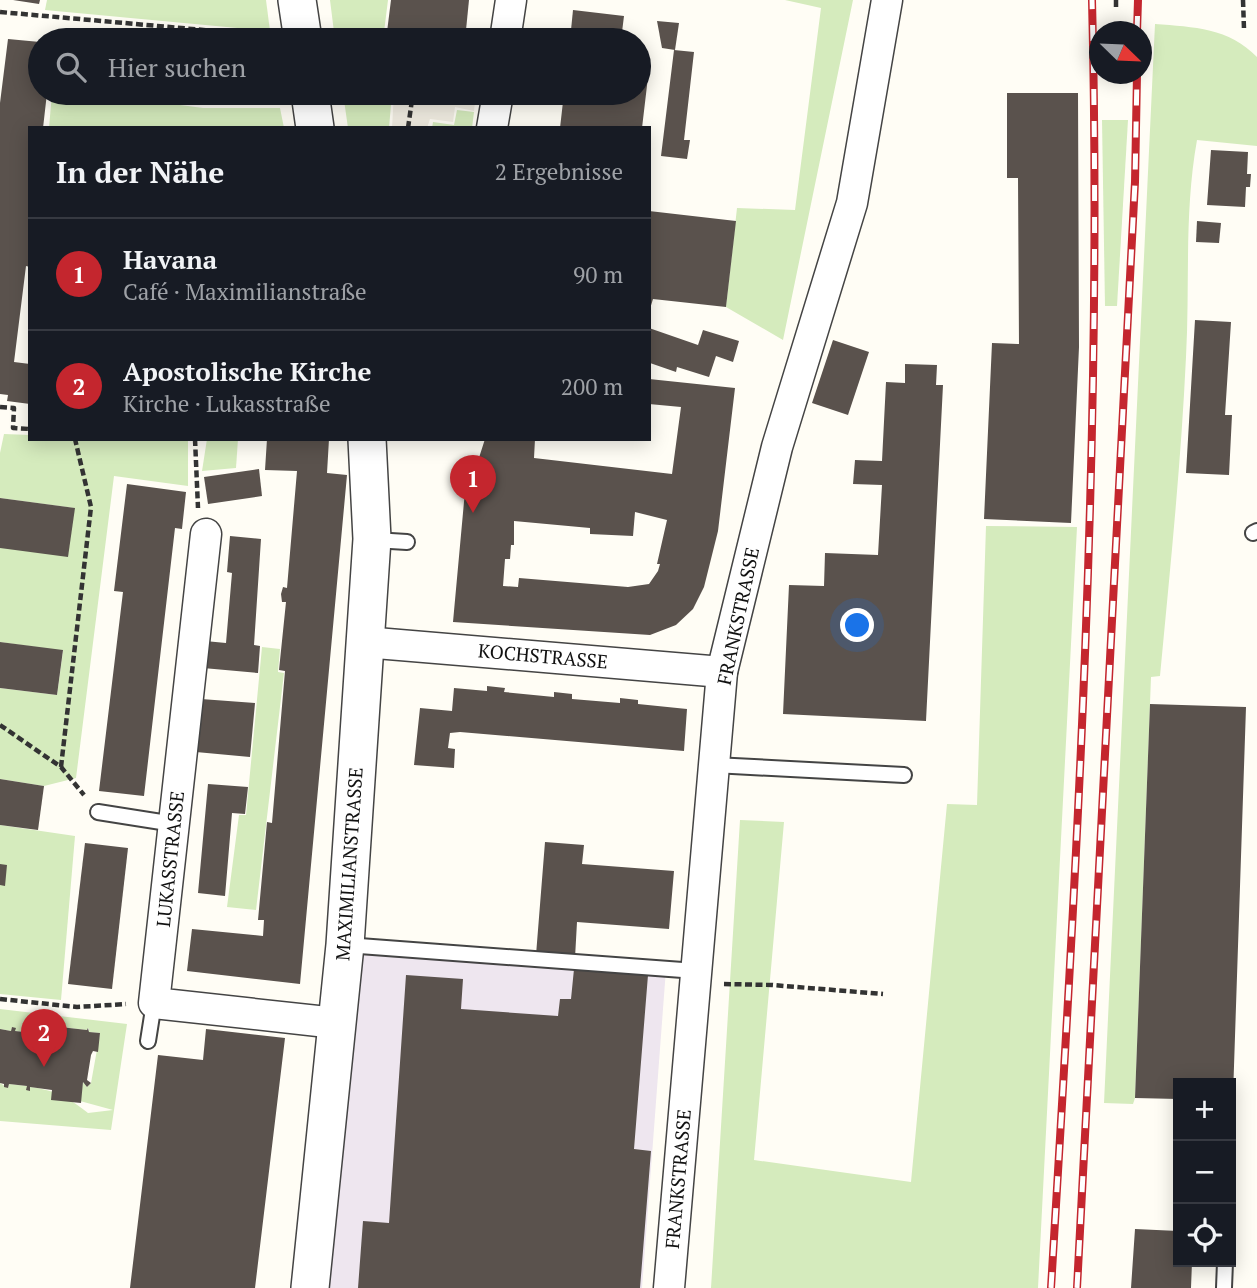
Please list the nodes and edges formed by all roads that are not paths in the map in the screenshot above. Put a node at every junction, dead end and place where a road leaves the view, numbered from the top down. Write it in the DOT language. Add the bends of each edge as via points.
graph roads {
  1 [pos="298,0"];
  2 [pos="511,0"];
  3 [pos="887,0"];
  4 [pos="302,28"];
  5 [pos="507,28"];
  6 [pos="312,105"];
  7 [pos="496,105"];
  8 [pos="315,126"];
  9 [pos="492,126"];
  10 [pos="367,441"];
  11 [pos="206,534"];
  12 [pos="372,539"];
  13 [pos="407,542"];
  14 [pos="364,642"];
  15 [pos="722,672"];
  16 [pos="714,765"];
  17 [pos="904,775"];
  18 [pos="98,812"];
  19 [pos="174,824"];
  20 [pos="345,945"];
  21 [pos="706,978"];
  22 [pos="154,1003"];
  23 [pos="336,1023"];
  24 [pos="148,1041"];
  25 [pos="1225,1267"];
  26 [pos="310,1288"];
  27 [pos="669,1288"];
  28 [pos="1224,1288"];
  1 -- 4 [label="street"];
  2 -- 5 [label="street"];
  3 -- 15 [label="street, FRANKSTRASSE" via="852,203 777,447"];
  6 -- 8 [label="street"];
  7 -- 9 [label="street"];
  10 -- 12 [label="street, MAXIMILIANSTRASSE"];
  11 -- 19 [label="street, LUKASSTRASSE"];
  12 -- 13 [label="lane"];
  12 -- 14 [label="street, MAXIMILIANSTRASSE"];
  14 -- 15 [label="street, KOCHSTRASSE"];
  14 -- 20 [label="street, MAXIMILIANSTRASSE"];
  15 -- 16 [label="street, FRANKSTRASSE"];
  16 -- 17 [label="lane"];
  16 -- 21 [label="street, FRANKSTRASSE"];
  18 -- 19 [label="lane"];
  19 -- 22 [label="street, LUKASSTRASSE"];
  20 -- 21 [label="lane"];
  20 -- 23 [label="street, MAXIMILIANSTRASSE"];
  21 -- 27 [label="street, FRANKSTRASSE"];
  22 -- 23 [label="street"];
  22 -- 24 [label="lane"];
  23 -- 26 [label="street, MAXIMILIANSTRASSE"];
  25 -- 28 [label="lane"];
}
